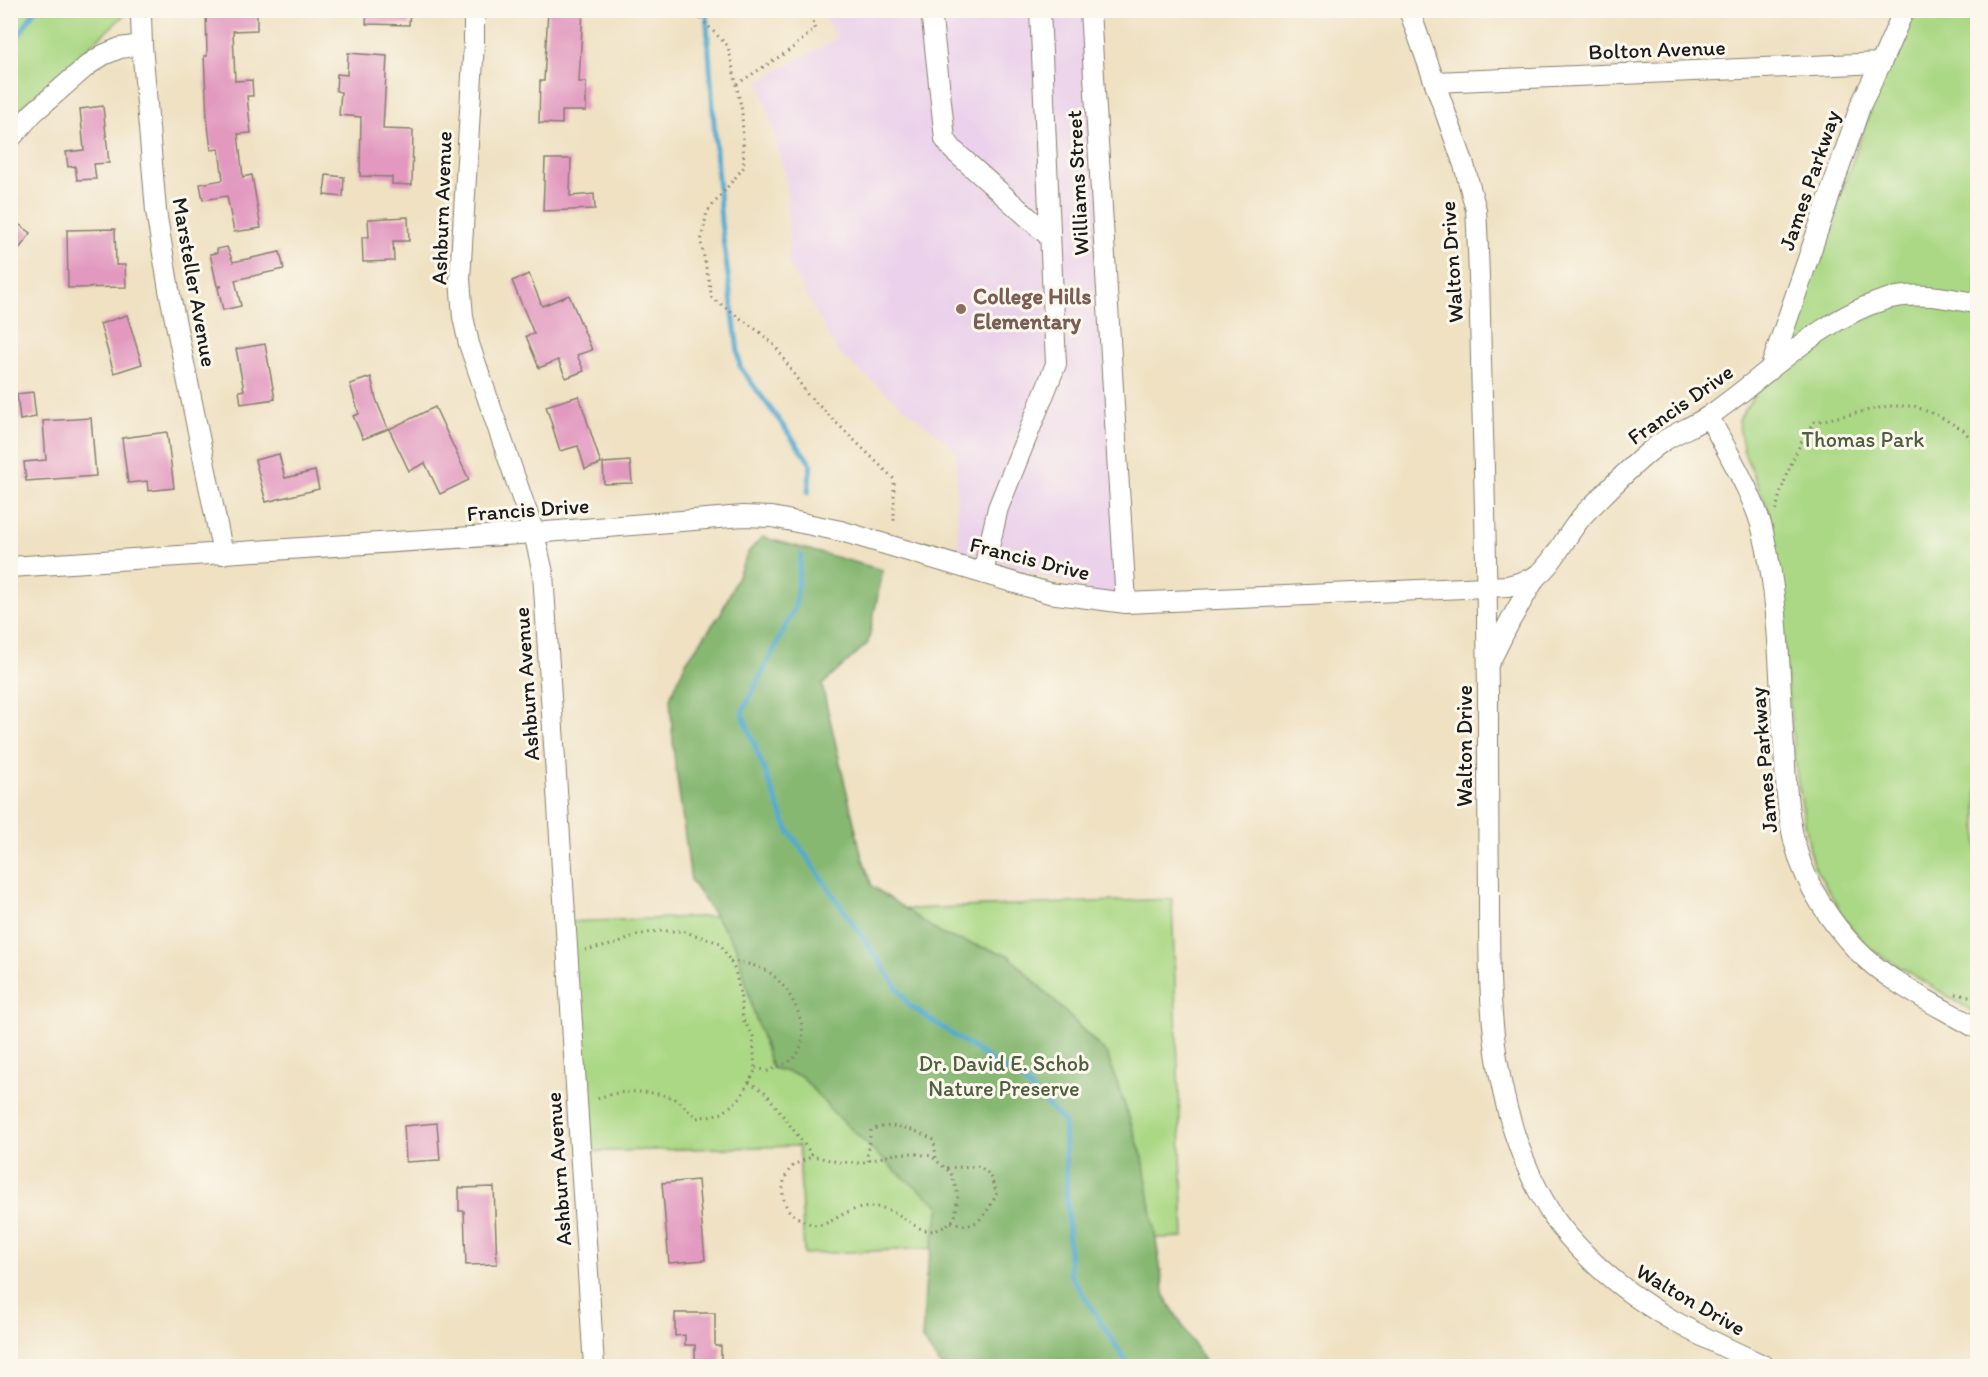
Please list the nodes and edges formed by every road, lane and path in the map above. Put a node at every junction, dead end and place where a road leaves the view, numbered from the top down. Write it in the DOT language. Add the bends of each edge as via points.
graph roads {
  1 [pos="474,10"];
  2 [pos="692,10"];
  3 [pos="810,10"];
  4 [pos="931,10"];
  5 [pos="1040,10"];
  6 [pos="1090,10"];
  7 [pos="1409,10"];
  8 [pos="1904,10"];
  9 [pos="141,16"];
  10 [pos="142,45"];
  11 [pos="1881,63"];
  12 [pos="1435,82"];
  13 [pos="737,84"];
  14 [pos="10,139"];
  15 [pos="1050,237"];
  16 [pos="1977,304"];
  17 [pos="1770,370"];
  18 [pos="1709,417"];
  19 [pos="1977,446"];
  20 [pos="1776,513"];
  21 [pos="894,525"];
  22 [pos="534,533"];
  23 [pos="223,554"];
  24 [pos="10,567"];
  25 [pos="983,573"];
  26 [pos="1537,575"];
  27 [pos="1487,588"];
  28 [pos="1126,603"];
  29 [pos="1488,666"];
  30 [pos="568,952"];
  31 [pos="730,962"];
  32 [pos="1956,994"];
  33 [pos="1977,994"];
  34 [pos="1977,1029"];
  35 [pos="755,1068"];
  36 [pos="749,1082"];
  37 [pos="578,1112"];
  38 [pos="813,1156"];
  39 [pos="936,1160"];
  40 [pos="869,1161"];
  41 [pos="945,1168"];
  42 [pos="951,1222"];
  43 [pos="594,1366"];
  44 [pos="1765,1366"];
  1 -- 22 [label="street, Ashburn Avenue" via="460,279 463,317"];
  2 -- 13 [label="path" via="728,46"];
  3 -- 13 [label="path" via="815,29"];
  4 -- 15 [label="street" via="945,139"];
  5 -- 15 [label="street"];
  6 -- 28 [label="street, Williams Street"];
  7 -- 12 [label="street, Walton Drive"];
  8 -- 11 [label="street, James Parkway"];
  9 -- 10 [label="street, Marsteller Avenue"];
  10 -- 14 [label="street" via="120,48 96,60 33,113"];
  10 -- 23 [label="street, Marsteller Avenue" via="156,211"];
  11 -- 12 [label="street, Bolton Avenue"];
  11 -- 17 [label="street, James Parkway" via="1861,104"];
  12 -- 27 [label="street, Walton Drive" via="1476,210"];
  13 -- 21 [label="path" via="744,167 707,212 701,242 712,298 776,347 807,394 894,479"];
  15 -- 25 [label="street" via="1056,364 998,508"];
  16 -- 17 [label="street, Francis Drive" via="1918,296 1888,299 1836,322"];
  17 -- 18 [label="street, Francis Drive"];
  18 -- 26 [label="street, Francis Drive" via="1661,443 1646,456 1585,513"];
  18 -- 34 [label="street, James Parkway" via="1763,530 1773,585 1787,800 1796,848 1809,883 1856,950 1893,980"];
  19 -- 20 [label="path" via="1963,430 1914,406 1888,406 1815,422 1807,430 1785,480"];
  22 -- 23 [label="street, Francis Drive"];
  22 -- 25 [label="street, Francis Drive" via="772,517 841,531"];
  22 -- 30 [label="street, Ashburn Avenue" via="543,573"];
  23 -- 24 [label="street, Francis Drive"];
  25 -- 28 [label="street, Francis Drive" via="1049,592"];
  26 -- 27 [label="street, Francis Drive" via="1508,586"];
  26 -- 29 [label="street"];
  27 -- 28 [label="street, Francis Drive"];
  27 -- 29 [label="street, Walton Drive"];
  29 -- 44 [label="street, Walton Drive" via="1489,981 1505,1108 1516,1142 1531,1177 1564,1233 1608,1277 1689,1330"];
  30 -- 31 [label="path" via="617,944 636,935 681,931 720,943"];
  30 -- 37 [label="street, Ashburn Avenue"];
  31 -- 35 [label="path" via="735,970 743,1020 753,1035"];
  31 -- 35 [label="path" via="751,964 771,974 796,1003 802,1027 801,1044 794,1059 768,1071"];
  32 -- 33 [label="path"];
  35 -- 36 [label="path"];
  36 -- 37 [label="path" via="741,1097 723,1113 697,1118 671,1097 637,1091 603,1095"];
  36 -- 38 [label="path" via="766,1093"];
  37 -- 43 [label="street, Ashburn Avenue"];
  38 -- 40 [label="path" via="838,1162"];
  38 -- 42 [label="path" via="793,1166 783,1183 783,1198 789,1212 812,1224 824,1224 859,1208 879,1207 925,1231 944,1229"];
  39 -- 40 [label="path" via="910,1153"];
  39 -- 40 [label="path" via="934,1140 919,1131 881,1125 871,1130"];
  39 -- 41 [label="path"];
  41 -- 42 [label="path" via="951,1173 958,1195"];
  41 -- 42 [label="path" via="979,1166 989,1174 997,1194 978,1221 968,1226"];
}
